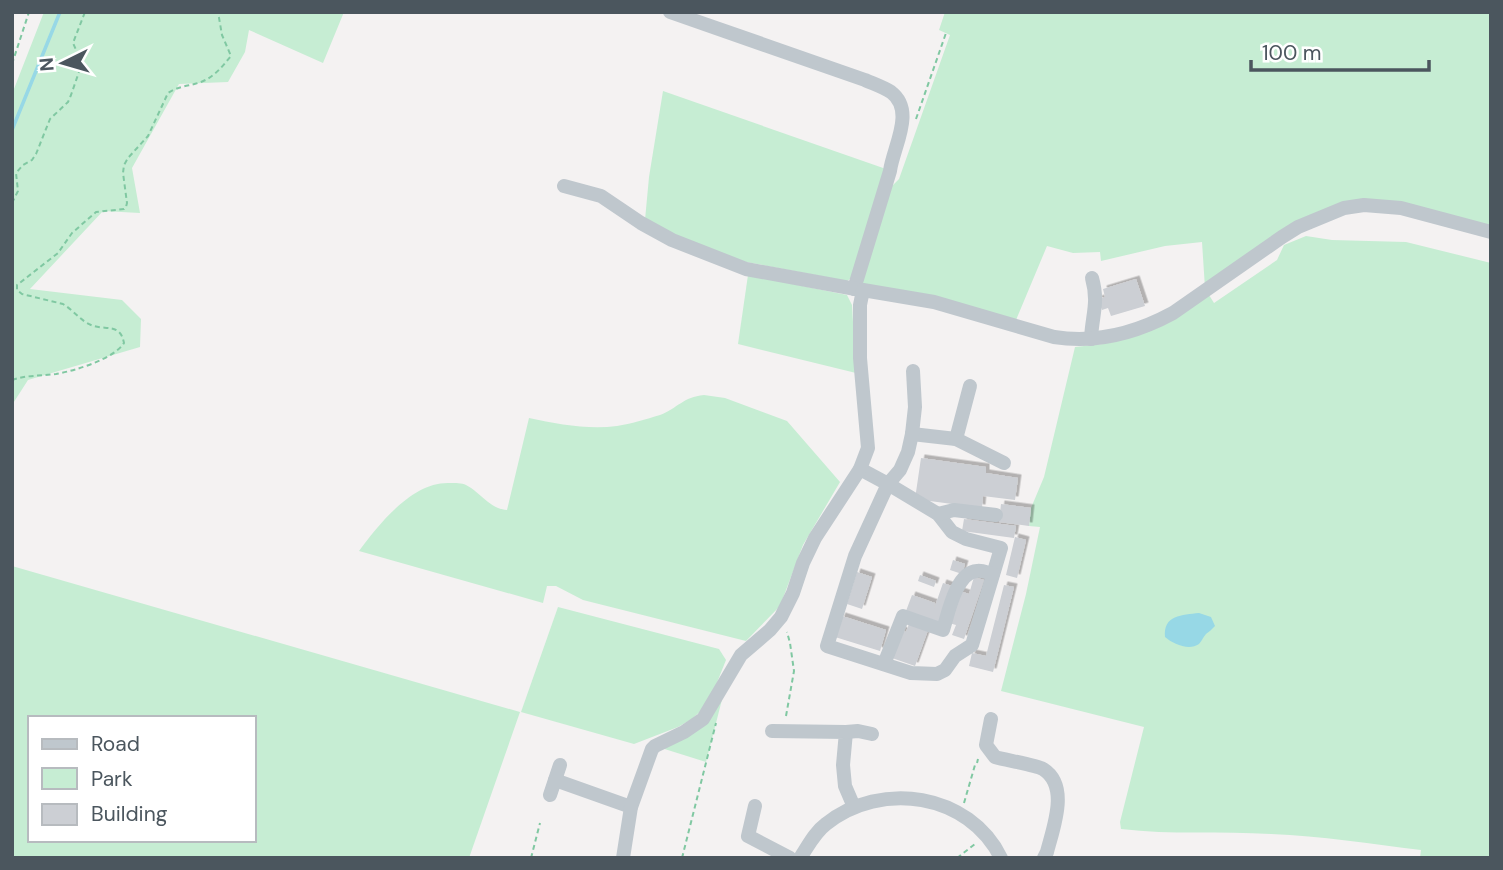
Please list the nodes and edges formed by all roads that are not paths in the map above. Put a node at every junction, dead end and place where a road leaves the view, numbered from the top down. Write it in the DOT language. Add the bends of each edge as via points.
graph roads {
  1 [pos="670,12"];
  2 [pos="564,186"];
  3 [pos="1491,232"];
  4 [pos="1092,278"];
  5 [pos="858,290"];
  6 [pos="1091,338"];
  7 [pos="913,371"];
  8 [pos="970,386"];
  9 [pos="912,435"];
  10 [pos="956,439"];
  11 [pos="1004,463"];
  12 [pos="860,470"];
  13 [pos="888,484"];
  14 [pos="938,514"];
  15 [pos="996,515"];
  16 [pos="993,575"];
  17 [pos="884,664"];
  18 [pos="991,719"];
  19 [pos="778,731"];
  20 [pos="846,732"];
  21 [pos="872,734"];
  22 [pos="560,765"];
  23 [pos="555,780"];
  24 [pos="550,795"];
  25 [pos="755,806"];
  26 [pos="631,807"];
  27 [pos="854,807"];
  28 [pos="623,858"];
  29 [pos="790,858"];
  30 [pos="800,858"];
  31 [pos="1001,858"];
  32 [pos="1044,858"];
  1 -- 5 [label="street" via="865,80 888,90 900,103 903,121"];
  2 -- 5 [label="street" via="601,196 672,240 728,263"];
  3 -- 6 [label="street" via="1401,208 1344,208 1290,232 1167,317 1124,334"];
  4 -- 6 [label="street" via="1096,299"];
  5 -- 6 [label="street" via="934,302 1054,337"];
  5 -- 12 [label="street" via="868,448"];
  7 -- 9 [label="street"];
  8 -- 10 [label="street"];
  9 -- 10 [label="street"];
  9 -- 13 [label="street" via="900,470"];
  10 -- 11 [label="street"];
  12 -- 13 [label="street"];
  12 -- 26 [label="street" via="815,538 781,617 741,655 703,719 655,746"];
  13 -- 14 [label="street"];
  13 -- 17 [label="street" via="855,556 827,646"];
  14 -- 15 [label="street" via="954,510"];
  14 -- 16 [label="street" via="965,539 1001,548"];
  16 -- 17 [label="street" via="972,645 945,670 911,673"];
  16 -- 17 [label="street" via="978,570 959,583 943,631 902,616"];
  18 -- 32 [label="street" via="986,745 995,757 1043,769 1058,788"];
  19 -- 20 [label="street"];
  20 -- 21 [label="street"];
  20 -- 27 [label="street" via="845,786"];
  22 -- 23 [label="street"];
  23 -- 24 [label="street"];
  23 -- 26 [label="street"];
  25 -- 29 [label="street" via="748,836"];
  26 -- 28 [label="street"];
  27 -- 30 [label="street" via="825,825"];
  27 -- 31 [label="street" via="887,799 918,799 947,806 974,822"];
}
